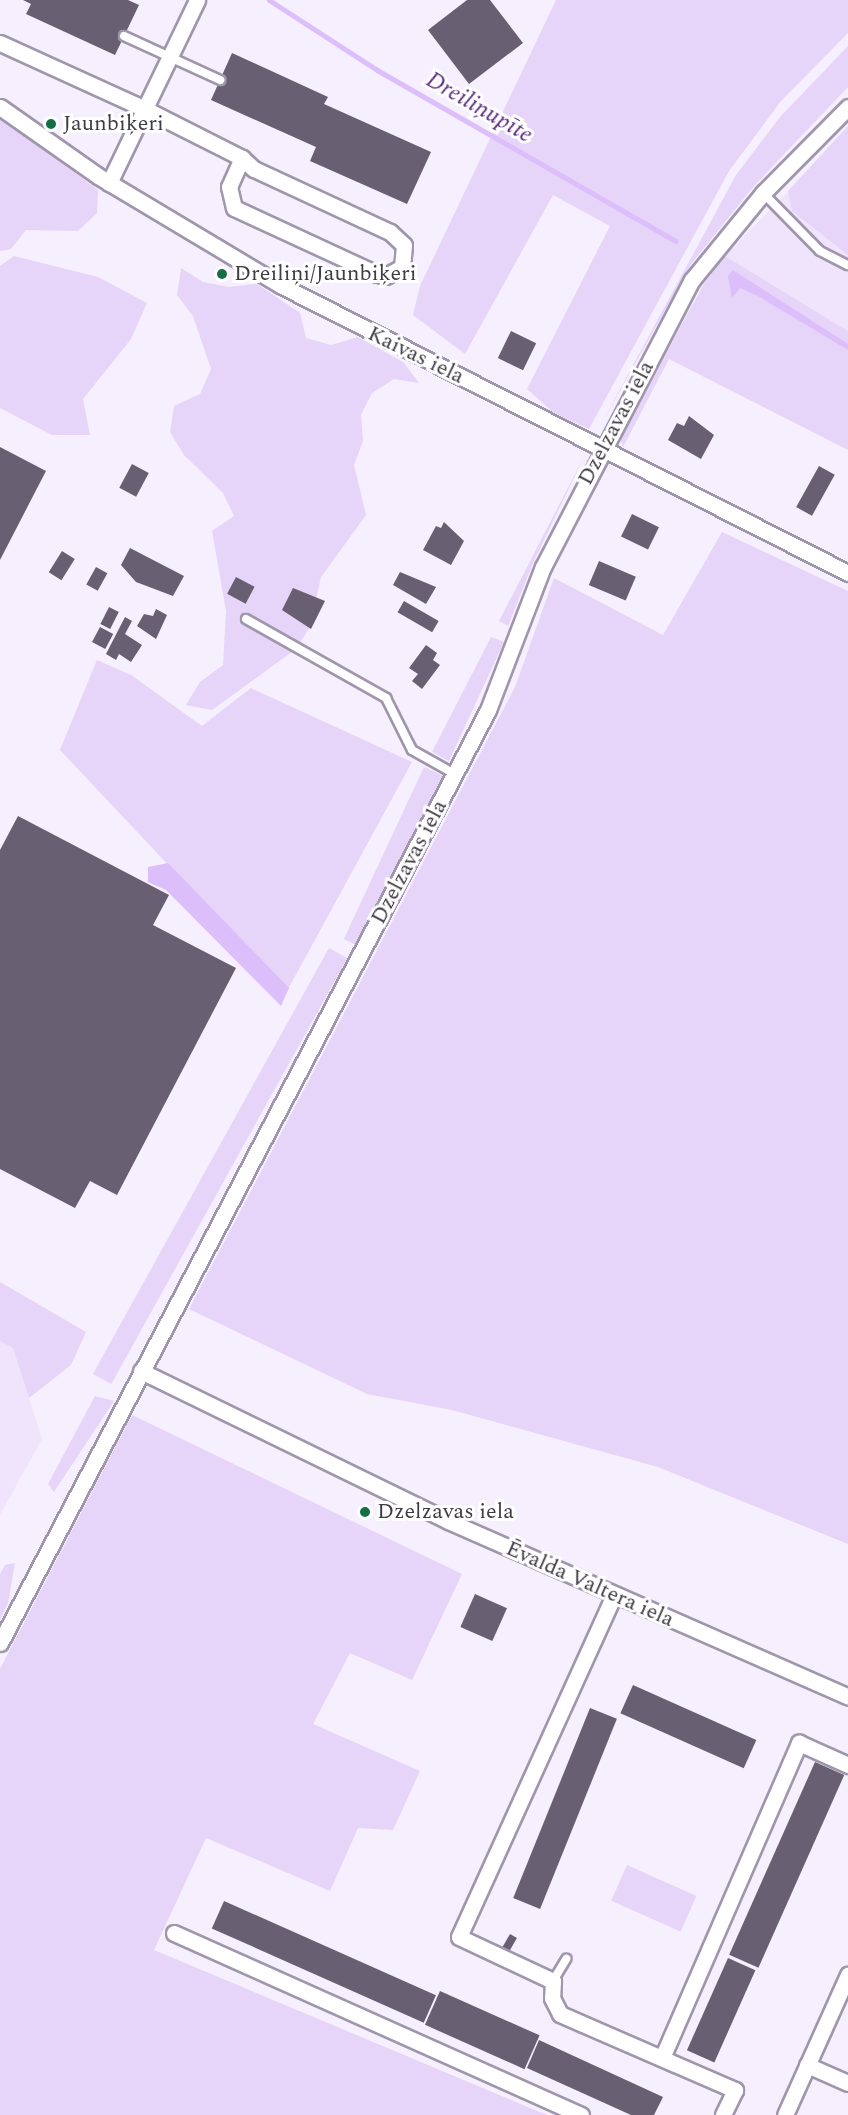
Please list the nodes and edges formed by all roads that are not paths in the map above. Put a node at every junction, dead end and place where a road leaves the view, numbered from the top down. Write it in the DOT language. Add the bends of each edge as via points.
graph roads {
  1 [pos="197,0"];
  2 [pos="124,36"];
  3 [pos="0,43"];
  4 [pos="170,57"];
  5 [pos="220,80"];
  6 [pos="0,107"];
  7 [pos="848,107"];
  8 [pos="145,108"];
  9 [pos="242,158"];
  10 [pos="109,183"];
  11 [pos="763,193"];
  12 [pos="848,265"];
  13 [pos="601,450"];
  14 [pos="848,573"];
  15 [pos="246,619"];
  16 [pos="455,774"];
  17 [pos="141,1371"];
  18 [pos="614,1595"];
  19 [pos="0,1643"];
  20 [pos="848,1697"];
  21 [pos="848,1765"];
  22 [pos="174,1933"];
  23 [pos="566,1959"];
  24 [pos="848,1975"];
  25 [pos="553,1980"];
  26 [pos="662,2058"];
  27 [pos="807,2065"];
  28 [pos="848,2084"];
  29 [pos="581,2115"];
  30 [pos="723,2115"];
  31 [pos="785,2115"];
  1 -- 4 [label="street"];
  2 -- 4 [label="lane"];
  3 -- 8 [label="street"];
  4 -- 5 [label="lane"];
  4 -- 8 [label="street"];
  6 -- 10 [label="street, Kaivas iela"];
  7 -- 11 [label="street, Dzelzavas iela"];
  8 -- 9 [label="street"];
  8 -- 10 [label="street"];
  9 -- 9 [label="street" via="229,188 234,208 377,274 386,276 402,267 404,245 390,232"];
  10 -- 13 [label="street, Kaivas iela" via="282,286"];
  11 -- 12 [label="lane" via="820,252"];
  11 -- 13 [label="street, Dzelzavas iela" via="692,280"];
  13 -- 14 [label="street, Kaivas iela"];
  13 -- 16 [label="street, Dzelzavas iela" via="543,567 488,710"];
  15 -- 16 [label="lane" via="386,698 411,750"];
  16 -- 17 [label="street, Dzelzavas iela"];
  17 -- 18 [label="street, Ēvalda Valtera iela" via="437,1516"];
  17 -- 19 [label="street, Dzelzavas iela"];
  18 -- 20 [label="street, Ēvalda Valtera iela"];
  18 -- 25 [label="street" via="459,1937"];
  21 -- 26 [label="street" via="799,1743"];
  22 -- 29 [label="street"];
  23 -- 25 [label="lane"];
  24 -- 27 [label="street"];
  25 -- 26 [label="street" via="552,1998 560,2014"];
  26 -- 30 [label="street" via="735,2090"];
  27 -- 28 [label="street"];
  27 -- 31 [label="street"];
}
